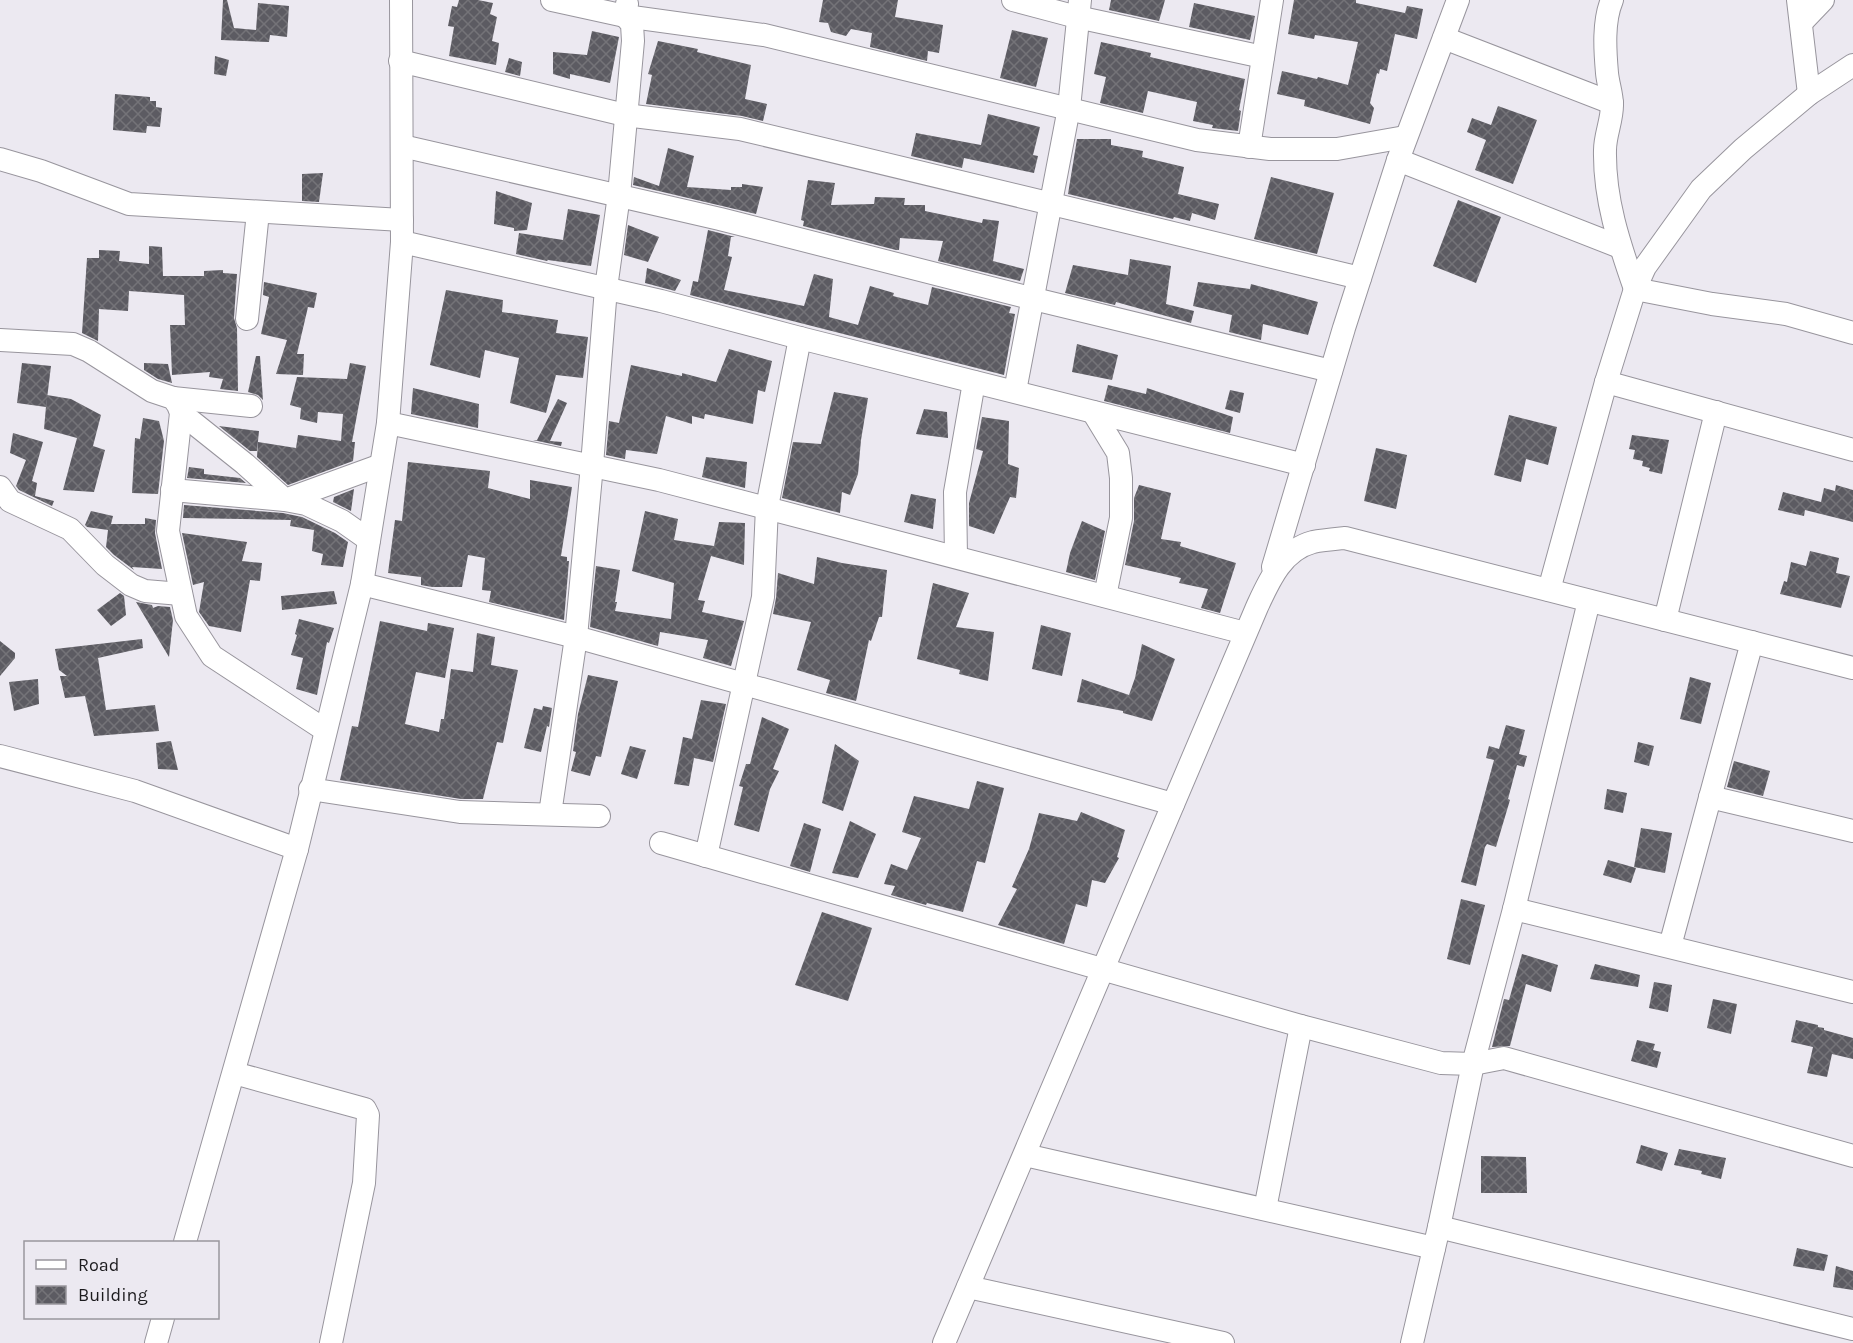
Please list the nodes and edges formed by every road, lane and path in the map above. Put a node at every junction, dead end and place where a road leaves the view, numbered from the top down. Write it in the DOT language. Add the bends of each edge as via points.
graph roads {
  1 [pos="401,0"];
  2 [pos="552,0"];
  3 [pos="1013,0"];
  4 [pos="1272,0"];
  5 [pos="1458,0"];
  6 [pos="1612,0"];
  7 [pos="1798,0"];
  8 [pos="1823,0"];
  9 [pos="626,8"];
  10 [pos="1078,8"];
  11 [pos="1801,23"];
  12 [pos="1444,38"];
  13 [pos="1263,57"];
  14 [pos="400,61"];
  15 [pos="1853,65"];
  16 [pos="1809,94"];
  17 [pos="1612,103"];
  18 [pos="1069,108"];
  19 [pos="625,115"];
  20 [pos="1405,137"];
  21 [pos="402,146"];
  22 [pos="1249,147"];
  23 [pos="0,159"];
  24 [pos="1398,160"];
  25 [pos="619,195"];
  26 [pos="1051,204"];
  27 [pos="258,212"];
  28 [pos="402,231"];
  29 [pos="1620,247"];
  30 [pos="1360,278"];
  31 [pos="606,288"];
  32 [pos="1635,289"];
  33 [pos="1034,299"];
  34 [pos="247,319"];
  35 [pos="1853,333"];
  36 [pos="800,338"];
  37 [pos="0,340"];
  38 [pos="1331,371"];
  39 [pos="974,382"];
  40 [pos="1606,382"];
  41 [pos="1015,391"];
  42 [pos="177,405"];
  43 [pos="251,406"];
  44 [pos="1093,412"];
  45 [pos="1716,412"];
  46 [pos="388,423"];
  47 [pos="1138,423"];
  48 [pos="1853,450"];
  49 [pos="1118,453"];
  50 [pos="381,465"];
  51 [pos="592,465"];
  52 [pos="1304,465"];
  53 [pos="0,487"];
  54 [pos="172,490"];
  55 [pos="285,500"];
  56 [pos="767,507"];
  57 [pos="369,540"];
  58 [pos="956,557"];
  59 [pos="1270,577"];
  60 [pos="363,584"];
  61 [pos="1549,590"];
  62 [pos="181,594"];
  63 [pos="1104,596"];
  64 [pos="1589,601"];
  65 [pos="1665,620"];
  66 [pos="1245,633"];
  67 [pos="576,637"];
  68 [pos="1752,642"];
  69 [pos="1853,668"];
  70 [pos="744,684"];
  71 [pos="325,730"];
  72 [pos="0,756"];
  73 [pos="310,789"];
  74 [pos="1710,797"];
  75 [pos="1173,804"];
  76 [pos="550,814"];
  77 [pos="599,816"];
  78 [pos="1853,831"];
  79 [pos="662,843"];
  80 [pos="297,849"];
  81 [pos="706,856"];
  82 [pos="1514,909"];
  83 [pos="1670,946"];
  84 [pos="1103,970"];
  85 [pos="1853,992"];
  86 [pos="1301,1026"];
  87 [pos="1473,1064"];
  88 [pos="234,1073"];
  89 [pos="1025,1155"];
  90 [pos="1853,1156"];
  91 [pos="1265,1209"];
  92 [pos="1436,1238"];
  93 [pos="185,1241"];
  94 [pos="968,1287"];
  95 [pos="162,1319"];
  96 [pos="1853,1329"];
  97 [pos="156,1343"];
  98 [pos="331,1343"];
  99 [pos="944,1343"];
  100 [pos="1223,1343"];
  101 [pos="1412,1343"];
  1 -- 14 [label="street"];
  2 -- 9 [label="street"];
  3 -- 10 [label="street"];
  4 -- 13 [label="street"];
  5 -- 12 [label="street"];
  6 -- 17 [label="street" via="1605,34"];
  7 -- 11 [label="street"];
  8 -- 11 [label="street"];
  9 -- 18 [label="street" via="764,35"];
  9 -- 19 [label="street" via="633,41"];
  10 -- 13 [label="street"];
  10 -- 18 [label="street"];
  11 -- 16 [label="street"];
  12 -- 17 [label="street"];
  12 -- 20 [label="street"];
  13 -- 22 [label="street"];
  14 -- 19 [label="street"];
  14 -- 21 [label="street"];
  15 -- 16 [label="street"];
  16 -- 32 [label="street" via="1701,189 1645,267"];
  17 -- 29 [label="street" via="1605,147 1605,184"];
  18 -- 22 [label="street" via="1197,140"];
  18 -- 26 [label="street"];
  19 -- 25 [label="street"];
  19 -- 26 [label="street" via="740,129"];
  20 -- 22 [label="street" via="1336,148"];
  20 -- 24 [label="street"];
  21 -- 25 [label="street"];
  21 -- 28 [label="street"];
  23 -- 27 [label="street" via="129,204"];
  24 -- 29 [label="street"];
  24 -- 30 [label="street"];
  25 -- 31 [label="street"];
  25 -- 33 [label="street"];
  26 -- 30 [label="street"];
  26 -- 33 [label="street"];
  27 -- 28 [label="street"];
  27 -- 34 [label="street"];
  28 -- 31 [label="street" via="513,268"];
  28 -- 46 [label="street"];
  29 -- 32 [label="street"];
  30 -- 38 [label="street"];
  31 -- 36 [label="street"];
  31 -- 51 [label="street"];
  32 -- 35 [label="street" via="1786,314"];
  32 -- 40 [label="street"];
  33 -- 38 [label="street"];
  33 -- 41 [label="street"];
  36 -- 39 [label="street"];
  36 -- 56 [label="street"];
  37 -- 42 [label="street" via="73,344"];
  38 -- 52 [label="street"];
  39 -- 41 [label="street"];
  39 -- 58 [label="street" via="955,492"];
  40 -- 45 [label="street"];
  40 -- 61 [label="street"];
  41 -- 44 [label="street"];
  42 -- 43 [label="street"];
  42 -- 54 [label="street"];
  42 -- 55 [label="street"];
  44 -- 47 [label="street"];
  44 -- 49 [label="street"];
  45 -- 48 [label="street"];
  45 -- 65 [label="street"];
  46 -- 50 [label="street"];
  46 -- 51 [label="street"];
  47 -- 49 [label="street"];
  47 -- 52 [label="street"];
  49 -- 63 [label="street" via="1121,518"];
  50 -- 55 [label="street"];
  50 -- 57 [label="street"];
  51 -- 56 [label="street"];
  51 -- 67 [label="street"];
  52 -- 59 [label="street"];
  53 -- 62 [label="street" via="10,501 70,529 131,585 145,591"];
  54 -- 55 [label="street"];
  54 -- 62 [label="street" via="168,531"];
  55 -- 57 [label="street" via="320,510"];
  56 -- 58 [label="street"];
  56 -- 70 [label="street" via="763,597"];
  57 -- 60 [label="street"];
  58 -- 63 [label="street"];
  59 -- 61 [label="street" via="1292,552 1311,543 1346,538"];
  59 -- 66 [label="street"];
  60 -- 67 [label="street"];
  60 -- 71 [label="street"];
  61 -- 64 [label="street"];
  62 -- 71 [label="street" via="186,616 212,656"];
  63 -- 66 [label="street"];
  64 -- 65 [label="street"];
  64 -- 82 [label="street"];
  65 -- 68 [label="street"];
  66 -- 75 [label="street"];
  67 -- 70 [label="street"];
  67 -- 76 [label="street"];
  68 -- 69 [label="street"];
  68 -- 74 [label="street"];
  70 -- 75 [label="street"];
  70 -- 81 [label="street"];
  71 -- 73 [label="street"];
  72 -- 80 [label="street" via="135,791"];
  73 -- 76 [label="street" via="460,812"];
  73 -- 80 [label="street"];
  74 -- 78 [label="street"];
  74 -- 83 [label="street"];
  75 -- 84 [label="street"];
  76 -- 77 [label="street"];
  79 -- 81 [label="street"];
  80 -- 88 [label="street"];
  81 -- 84 [label="street"];
  82 -- 83 [label="street"];
  82 -- 87 [label="street"];
  83 -- 85 [label="street"];
  84 -- 86 [label="street"];
  84 -- 89 [label="street"];
  86 -- 87 [label="street" via="1441,1062"];
  86 -- 91 [label="street"];
  87 -- 90 [label="street" via="1504,1058"];
  87 -- 92 [label="street"];
  88 -- 93 [label="street"];
  88 -- 98 [label="street" via="365,1109 369,1115 364,1183"];
  89 -- 91 [label="street"];
  89 -- 94 [label="street"];
  91 -- 92 [label="street"];
  92 -- 96 [label="street"];
  92 -- 101 [label="street"];
  94 -- 99 [label="street"];
  94 -- 100 [label="street"];
  95 -- 97 [label="street"];
}
